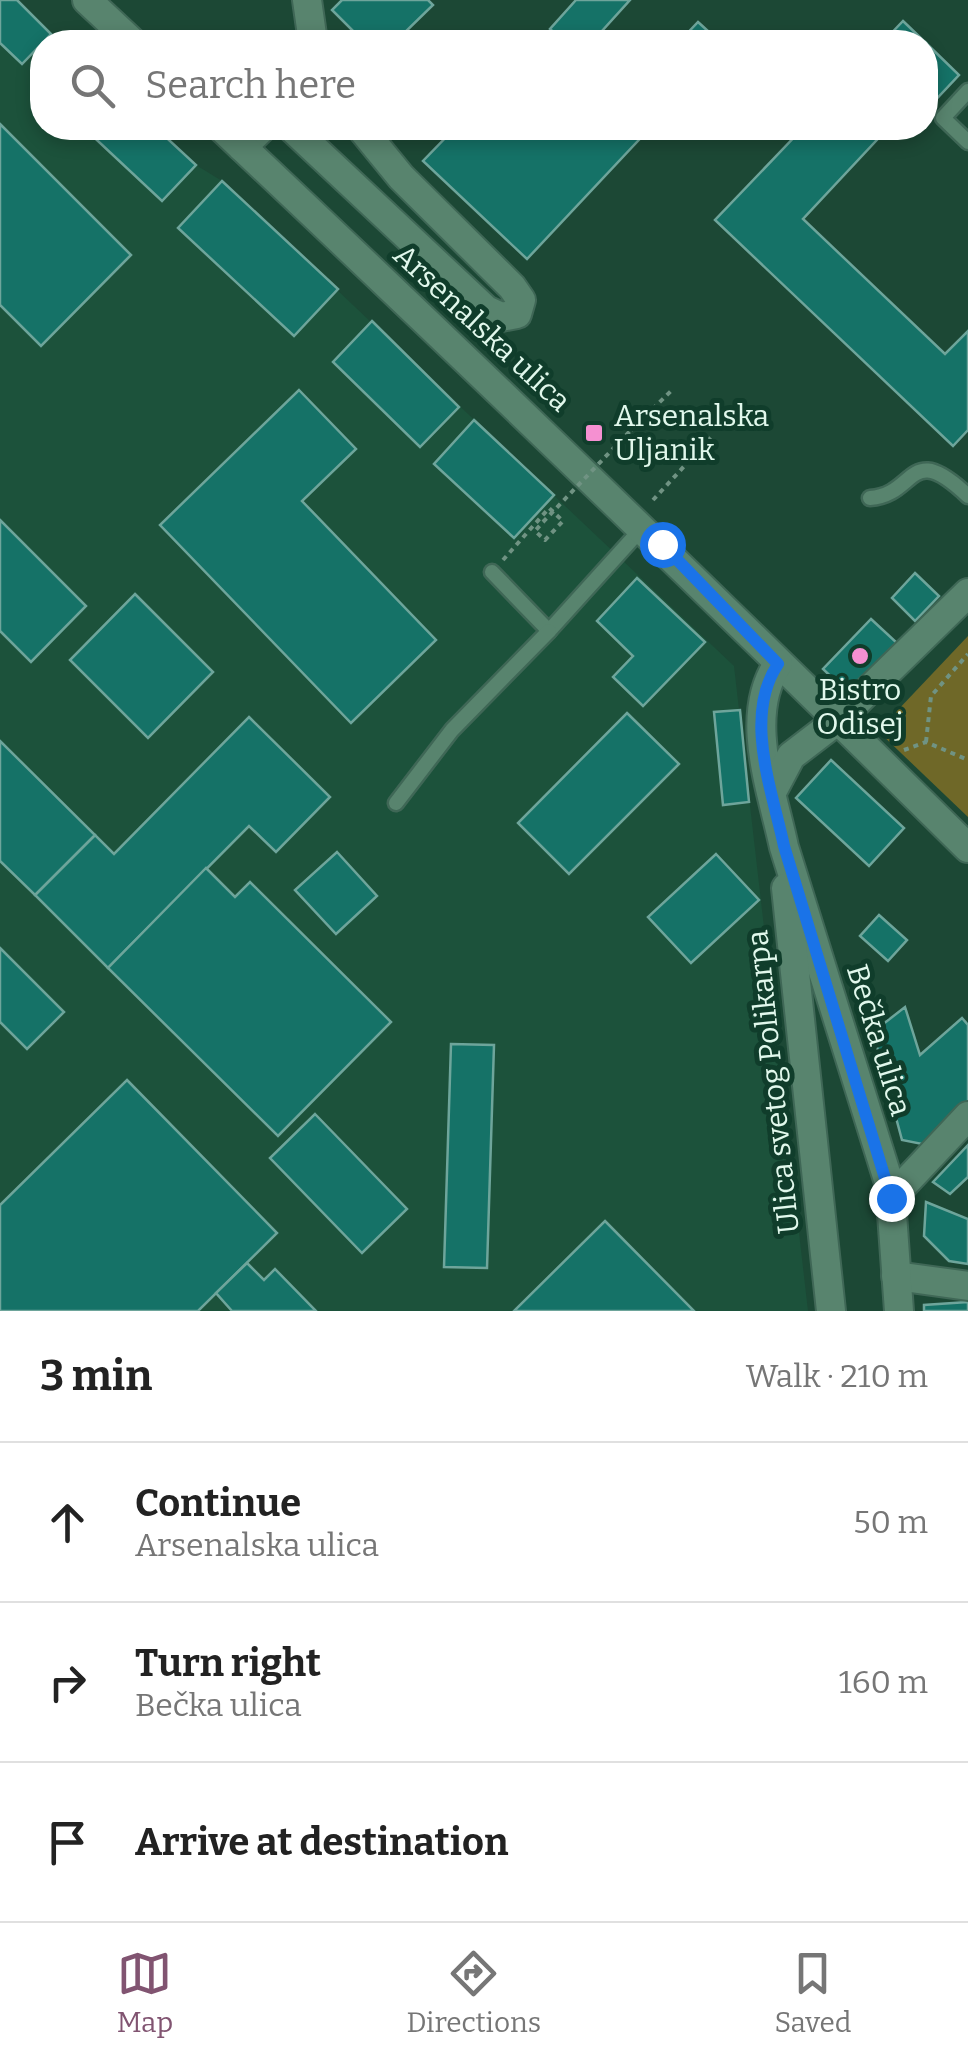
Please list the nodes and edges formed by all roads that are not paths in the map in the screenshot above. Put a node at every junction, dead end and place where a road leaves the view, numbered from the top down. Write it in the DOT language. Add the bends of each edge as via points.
graph roads {
  1 [pos="87,0"];
  2 [pos="307,0"];
  3 [pos="119,30"];
  4 [pos="311,30"];
  5 [pos="968,91"];
  6 [pos="248,140"];
  7 [pos="305,140"];
  8 [pos="371,140"];
  9 [pos="968,142"];
  10 [pos="965,487"];
  11 [pos="870,498"];
  12 [pos="648,513"];
  13 [pos="492,572"];
  14 [pos="968,593"];
  15 [pos="549,630"];
  16 [pos="778,664"];
  17 [pos="838,720"];
  18 [pos="772,792"];
  19 [pos="396,803"];
  20 [pos="784,846"];
  21 [pos="968,848"];
  22 [pos="968,1116"];
  23 [pos="891,1198"];
  24 [pos="896,1276"];
  25 [pos="968,1286"];
  26 [pos="831,1311"];
  27 [pos="899,1311"];
  1 -- 3 [label="main road"];
  2 -- 4 [label="main road"];
  5 -- 9 [label="lane" via="943,118"];
  6 -- 12 [label="main road, Arsenalska ulica"];
  7 -- 8 [label="main road" via="486,310 516,314 521,300 512,287"];
  10 -- 11 [label="lane" via="939,472 912,472"];
  12 -- 15 [label="lane"];
  12 -- 16 [label="main road, Arsenalska ulica"];
  13 -- 15 [label="lane"];
  14 -- 17 [label="main road"];
  15 -- 19 [label="lane" via="452,730"];
  16 -- 17 [label="main road, Arsenalska ulica"];
  16 -- 18 [label="main road, Bečka ulica" via="762,690 760,710"];
  17 -- 18 [label="main road" via="790,756"];
  17 -- 21 [label="main road, Arsenalska ulica"];
  18 -- 20 [label="main road, Bečka ulica"];
  20 -- 23 [label="main road, Bečka ulica"];
  20 -- 26 [label="main road, Ulica svetog Polikarpa"];
  22 -- 23 [label="main road"];
  23 -- 24 [label="main road, Bečka ulica"];
  24 -- 25 [label="main road"];
  24 -- 27 [label="main road, Bečka ulica"];
}
